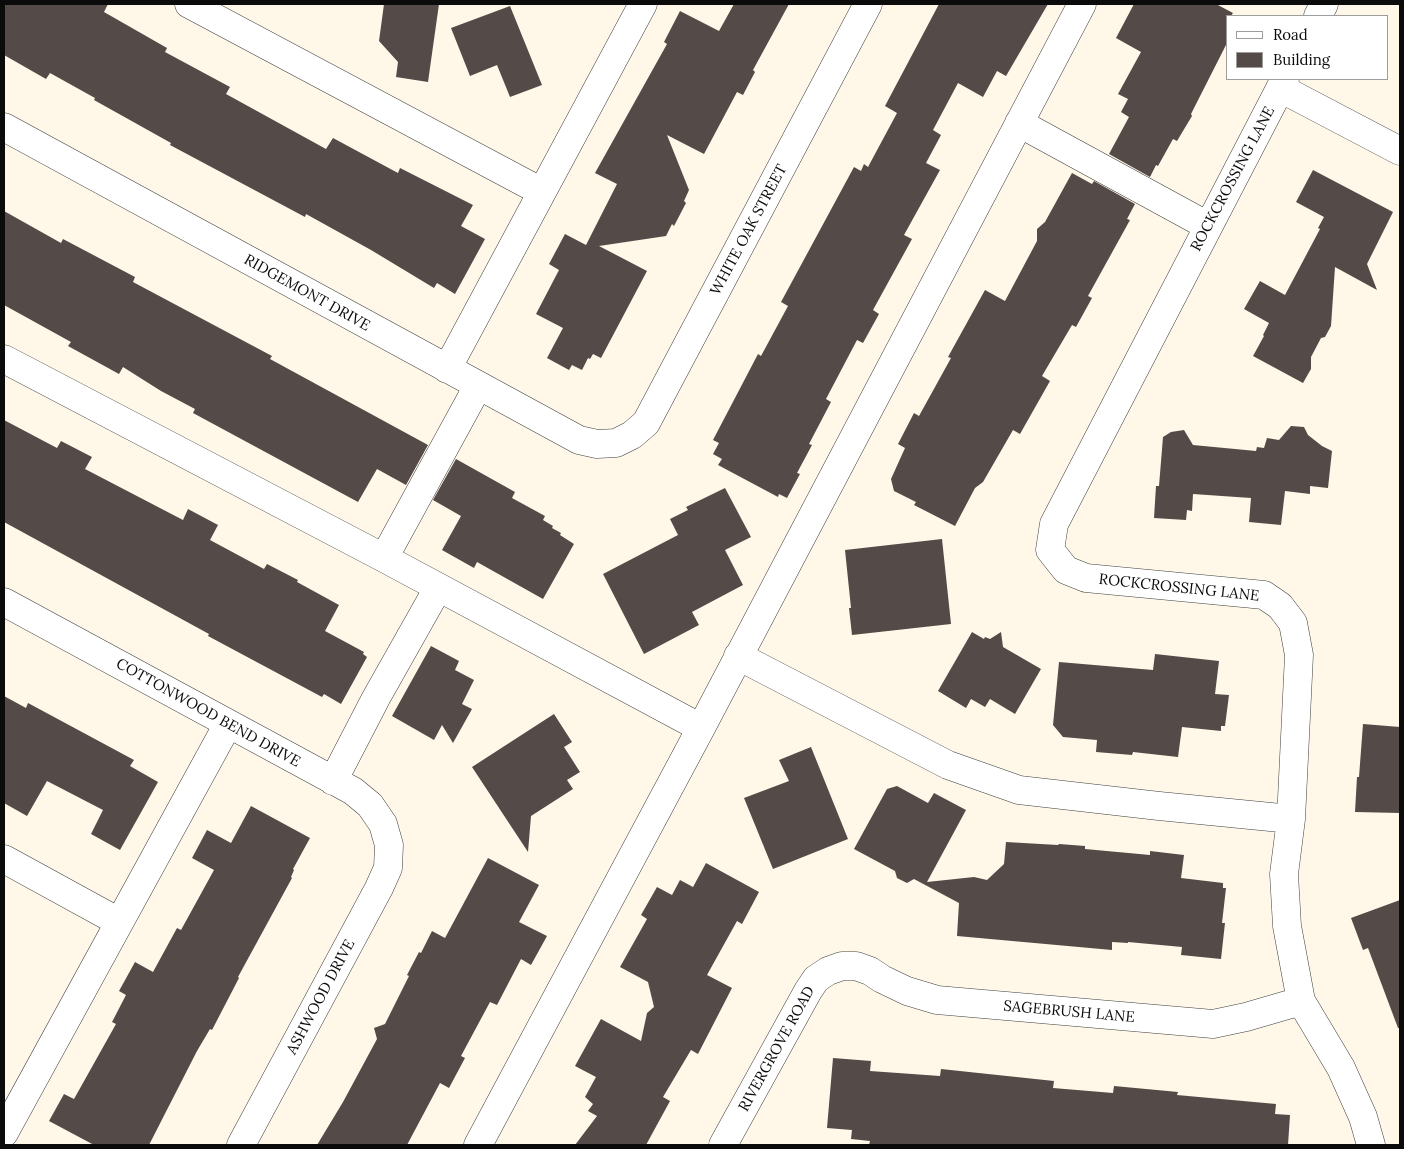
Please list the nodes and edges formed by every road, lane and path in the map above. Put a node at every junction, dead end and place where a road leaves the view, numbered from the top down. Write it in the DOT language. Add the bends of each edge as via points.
graph roads {
  1 [pos="189,4"];
  2 [pos="643,4"];
  3 [pos="868,4"];
  4 [pos="1082,4"];
  5 [pos="1283,83"];
  6 [pos="1020,123"];
  7 [pos="4,127"];
  8 [pos="1400,151"];
  9 [pos="542,192"];
  10 [pos="1208,226"];
  11 [pos="4,359"];
  12 [pos="447,369"];
  13 [pos="478,386"];
  14 [pos="616,443"];
  15 [pos="384,558"];
  16 [pos="438,588"];
  17 [pos="4,602"];
  18 [pos="738,656"];
  19 [pos="228,724"];
  20 [pos="701,728"];
  21 [pos="333,781"];
  22 [pos="1291,819"];
  23 [pos="389,845"];
  24 [pos="4,859"];
  25 [pos="119,922"];
  26 [pos="842,966"];
  27 [pos="1301,1001"];
  28 [pos="4,1133"];
  29 [pos="241,1145"];
  30 [pos="478,1145"];
  31 [pos="723,1145"];
  32 [pos="1371,1145"];
  1 -- 9 [label="street"];
  2 -- 9 [label="street"];
  3 -- 14 [label="street, WHITE OAK STREET" via="646,423"];
  4 -- 6 [label="street"];
  5 -- 8 [label="street"];
  5 -- 10 [label="street, ROCKCROSSING LANE"];
  6 -- 10 [label="street"];
  6 -- 18 [label="street"];
  7 -- 12 [label="street, RIDGEMONT DRIVE"];
  9 -- 12 [label="street"];
  10 -- 22 [label="street, ROCKCROSSING LANE" via="1054,524 1050,550 1066,570 1086,578 1264,595 1280,606 1293,623 1299,655"];
  11 -- 15 [label="street"];
  12 -- 13 [label="street, RIDGEMONT DRIVE"];
  13 -- 14 [label="street, RIDGEMONT DRIVE" via="579,440 597,444"];
  13 -- 15 [label="street"];
  15 -- 16 [label="street"];
  16 -- 20 [label="street"];
  16 -- 21 [label="street"];
  17 -- 19 [label="street, COTTONWOOD BEND DRIVE"];
  18 -- 20 [label="street"];
  18 -- 22 [label="street" via="948,765 1019,790"];
  19 -- 21 [label="street, COTTONWOOD BEND DRIVE"];
  19 -- 25 [label="street"];
  20 -- 30 [label="street"];
  21 -- 23 [label="street, COTTONWOOD BEND DRIVE" via="370,805 383,824"];
  22 -- 27 [label="street, ROCKCROSSING LANE" via="1284,874 1286,917"];
  23 -- 29 [label="street, ASHWOOD DRIVE" via="388,868 379,888"];
  24 -- 25 [label="street"];
  25 -- 28 [label="street"];
  26 -- 27 [label="street, SAGEBRUSH LANE" via="870,971 907,991 937,1000 1213,1024"];
  26 -- 31 [label="street, RIVERGROVE ROAD" via="816,979 808,991"];
  27 -- 32 [label="street, ROCKCROSSING LANE" via="1341,1068 1363,1117"];
}
